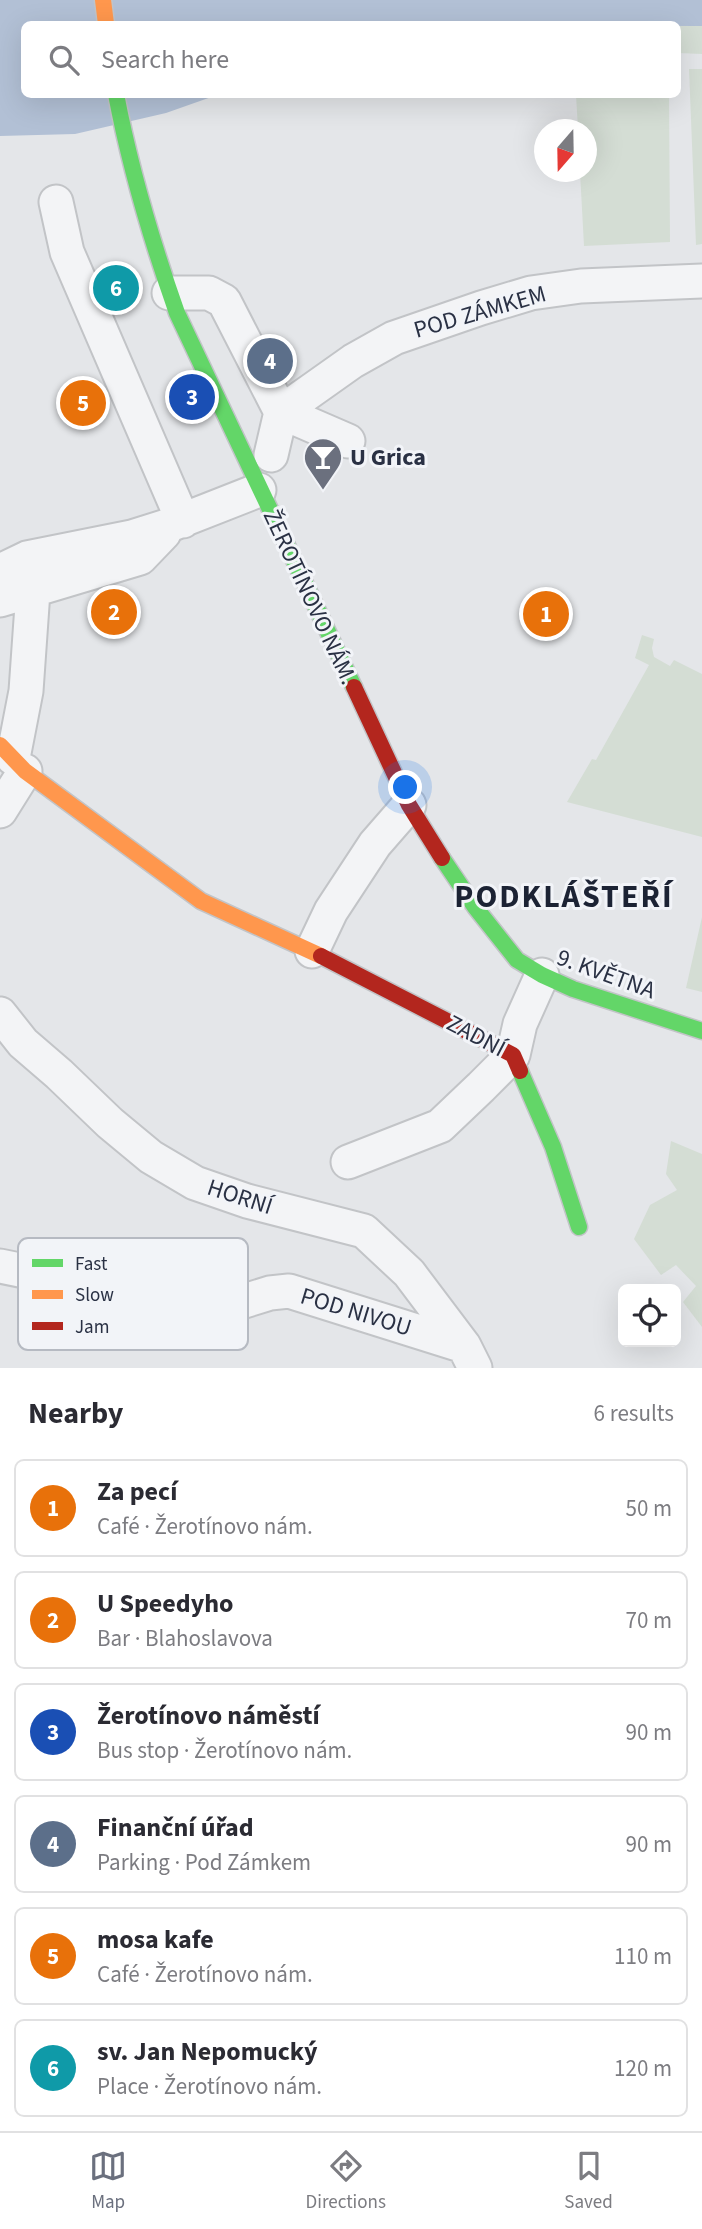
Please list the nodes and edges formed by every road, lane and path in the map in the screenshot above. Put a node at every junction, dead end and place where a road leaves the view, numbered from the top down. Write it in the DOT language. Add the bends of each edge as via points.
graph roads {
  1 [pos="103,0"];
  2 [pos="106,21"];
  3 [pos="117,98"];
  4 [pos="56,202"];
  5 [pos="702,281"];
  6 [pos="169,293"];
  7 [pos="281,412"];
  8 [pos="259,470"];
  9 [pos="176,523"];
  10 [pos="9,562"];
  11 [pos="33,591"];
  12 [pos="0,600"];
  13 [pos="373,729"];
  14 [pos="13,758"];
  15 [pos="409,805"];
  16 [pos="0,811"];
  17 [pos="312,951"];
  18 [pos="542,975"];
  19 [pos="0,1014"];
  20 [pos="702,1031"];
  21 [pos="513,1055"];
  22 [pos="348,1162"];
  23 [pos="579,1227"];
  24 [pos="0,1266"];
  25 [pos="18,1270"];
  26 [pos="248,1300"];
  27 [pos="470,1357"];
  1 -- 2 [label="main road"];
  3 -- 6 [label="main road, ŽEROTÍNOVO NÁM." via="153,248"];
  4 -- 9 [label="street" via="67,252"];
  5 -- 7 [label="street, POD ZÁMKEM" via="581,286 531,293 481,308 394,338"];
  6 -- 7 [label="street" via="209,293 224,301"];
  6 -- 8 [label="main road, ŽEROTÍNOVO NÁM."];
  7 -- 8 [label="street"];
  7 -- 8 [label="street" via="348,441 311,443"];
  8 -- 9 [label="street"];
  8 -- 13 [label="main road, ŽEROTÍNOVO NÁM."];
  9 -- 10 [label="street" via="132,537"];
  9 -- 11 [label="street" via="140,558"];
  11 -- 12 [label="street"];
  11 -- 14 [label="street" via="26,691"];
  13 -- 15 [label="main road, 9. KVĚTNA"];
  14 -- 16 [label="street"];
  14 -- 17 [label="main road, ZADNÍ" via="201,901"];
  15 -- 17 [label="street" via="375,844 331,911"];
  15 -- 18 [label="main road, 9. KVĚTNA" via="499,939 517,960"];
  17 -- 21 [label="main road, ZADNÍ"];
  18 -- 20 [label="main road, 9. KVĚTNA"];
  18 -- 21 [label="street" via="520,1024"];
  19 -- 27 [label="street, HORNÍ" via="23,1042 151,1157 195,1183 364,1231 409,1273"];
  21 -- 22 [label="street" via="440,1126"];
  21 -- 23 [label="main road, ZADNÍ" via="553,1147"];
  24 -- 25 [label="street, POD NIVOU"];
  26 -- 27 [label="street, POD NIVOU" via="289,1291"];
}
